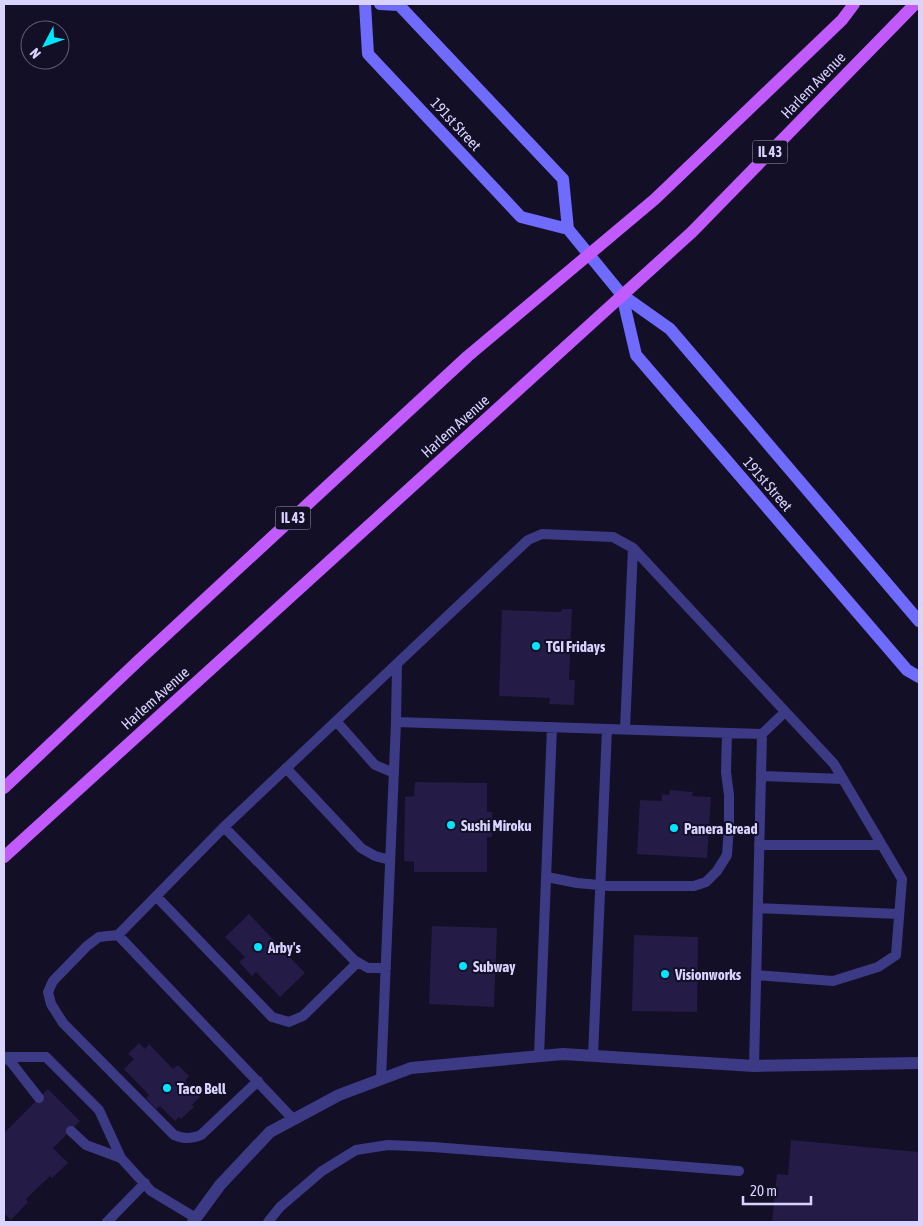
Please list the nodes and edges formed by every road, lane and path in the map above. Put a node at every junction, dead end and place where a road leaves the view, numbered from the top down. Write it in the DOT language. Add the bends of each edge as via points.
graph roads {
  1 [pos="365,4"];
  2 [pos="380,4"];
  3 [pos="854,4"];
  4 [pos="915,4"];
  5 [pos="568,229"];
  6 [pos="589,256"];
  7 [pos="622,296"];
  8 [pos="632,548"];
  9 [pos="919,622"];
  10 [pos="397,664"];
  11 [pos="919,677"];
  12 [pos="785,712"];
  13 [pos="336,721"];
  14 [pos="396,722"];
  15 [pos="552,727"];
  16 [pos="607,729"];
  17 [pos="625,729"];
  18 [pos="727,733"];
  19 [pos="762,734"];
  20 [pos="286,768"];
  21 [pos="394,773"];
  22 [pos="761,776"];
  23 [pos="843,779"];
  24 [pos="4,788"];
  25 [pos="224,827"];
  26 [pos="759,845"];
  27 [pos="882,845"];
  28 [pos="4,857"];
  29 [pos="390,860"];
  30 [pos="546,876"];
  31 [pos="600,885"];
  32 [pos="156,896"];
  33 [pos="758,908"];
  34 [pos="899,914"];
  35 [pos="118,935"];
  36 [pos="358,962"];
  37 [pos="386,968"];
  38 [pos="756,975"];
  39 [pos="539,1056"];
  40 [pos="593,1056"];
  41 [pos="5,1058"];
  42 [pos="919,1063"];
  43 [pos="754,1066"];
  44 [pos="381,1079"];
  45 [pos="258,1081"];
  46 [pos="39,1098"];
  47 [pos="294,1119"];
  48 [pos="71,1131"];
  49 [pos="121,1158"];
  50 [pos="739,1171"];
  51 [pos="145,1183"];
  52 [pos="194,1220"];
  53 [pos="107,1222"];
  54 [pos="268,1222"];
  1 -- 5 [label="main road, 191st Street" via="368,54 521,217"];
  2 -- 5 [label="main road" via="399,5 563,180"];
  3 -- 6 [label="main road, Harlem Avenue / IL 43" via="842,20 655,200"];
  4 -- 7 [label="main road, Harlem Avenue / IL 43" via="692,232"];
  5 -- 6 [label="main road, 191st Street"];
  6 -- 7 [label="main road, 191st Street"];
  6 -- 24 [label="main road, Harlem Avenue / IL 43" via="468,356"];
  7 -- 9 [label="main road, 191st Street" via="670,329"];
  7 -- 11 [label="main road, 191st Street" via="636,355 907,670"];
  7 -- 28 [label="main road, Harlem Avenue / IL 43"];
  8 -- 10 [label="lane" via="613,537 542,534 528,540"];
  8 -- 12 [label="lane"];
  8 -- 17 [label="lane"];
  10 -- 13 [label="lane"];
  10 -- 14 [label="lane"];
  12 -- 19 [label="lane"];
  12 -- 23 [label="lane" via="834,764"];
  13 -- 20 [label="lane"];
  13 -- 21 [label="lane" via="375,765"];
  14 -- 15 [label="lane"];
  14 -- 21 [label="lane"];
  15 -- 16 [label="lane"];
  15 -- 30 [label="lane"];
  16 -- 17 [label="lane"];
  16 -- 31 [label="lane"];
  17 -- 18 [label="lane"];
  18 -- 19 [label="lane"];
  18 -- 31 [label="lane" via="729,827 726,855 717,871 706,882 694,886"];
  19 -- 22 [label="lane"];
  20 -- 25 [label="lane"];
  20 -- 29 [label="lane" via="361,848"];
  21 -- 29 [label="lane"];
  22 -- 23 [label="lane"];
  22 -- 26 [label="lane"];
  23 -- 27 [label="lane"];
  25 -- 32 [label="lane"];
  25 -- 36 [label="lane"];
  26 -- 27 [label="lane"];
  26 -- 33 [label="lane"];
  27 -- 34 [label="lane" via="902,879"];
  29 -- 37 [label="lane"];
  30 -- 31 [label="lane"];
  30 -- 39 [label="lane"];
  31 -- 40 [label="lane"];
  32 -- 35 [label="lane"];
  32 -- 36 [label="lane" via="272,1017 288,1022 302,1016"];
  33 -- 34 [label="lane"];
  33 -- 38 [label="lane"];
  34 -- 38 [label="lane" via="896,955 878,967 833,981"];
  35 -- 45 [label="lane"];
  35 -- 45 [label="lane" via="99,937 53,981 48,992 51,1004 63,1023 174,1135 183,1139 201,1135"];
  36 -- 37 [label="lane" via="368,968"];
  37 -- 44 [label="lane"];
  38 -- 43 [label="lane"];
  39 -- 40 [label="street"];
  39 -- 44 [label="street" via="411,1068"];
  40 -- 43 [label="street"];
  41 -- 46 [label="lane"];
  41 -- 49 [label="lane" via="46,1057 99,1110"];
  42 -- 43 [label="street"];
  44 -- 47 [label="street" via="339,1095"];
  45 -- 47 [label="lane"];
  47 -- 52 [label="street" via="270,1132 220,1185"];
  48 -- 49 [label="lane" via="86,1145"];
  49 -- 51 [label="lane"];
  50 -- 54 [label="lane" via="388,1144 356,1150 322,1171 280,1207"];
  51 -- 52 [label="lane"];
  51 -- 53 [label="lane"];
}
